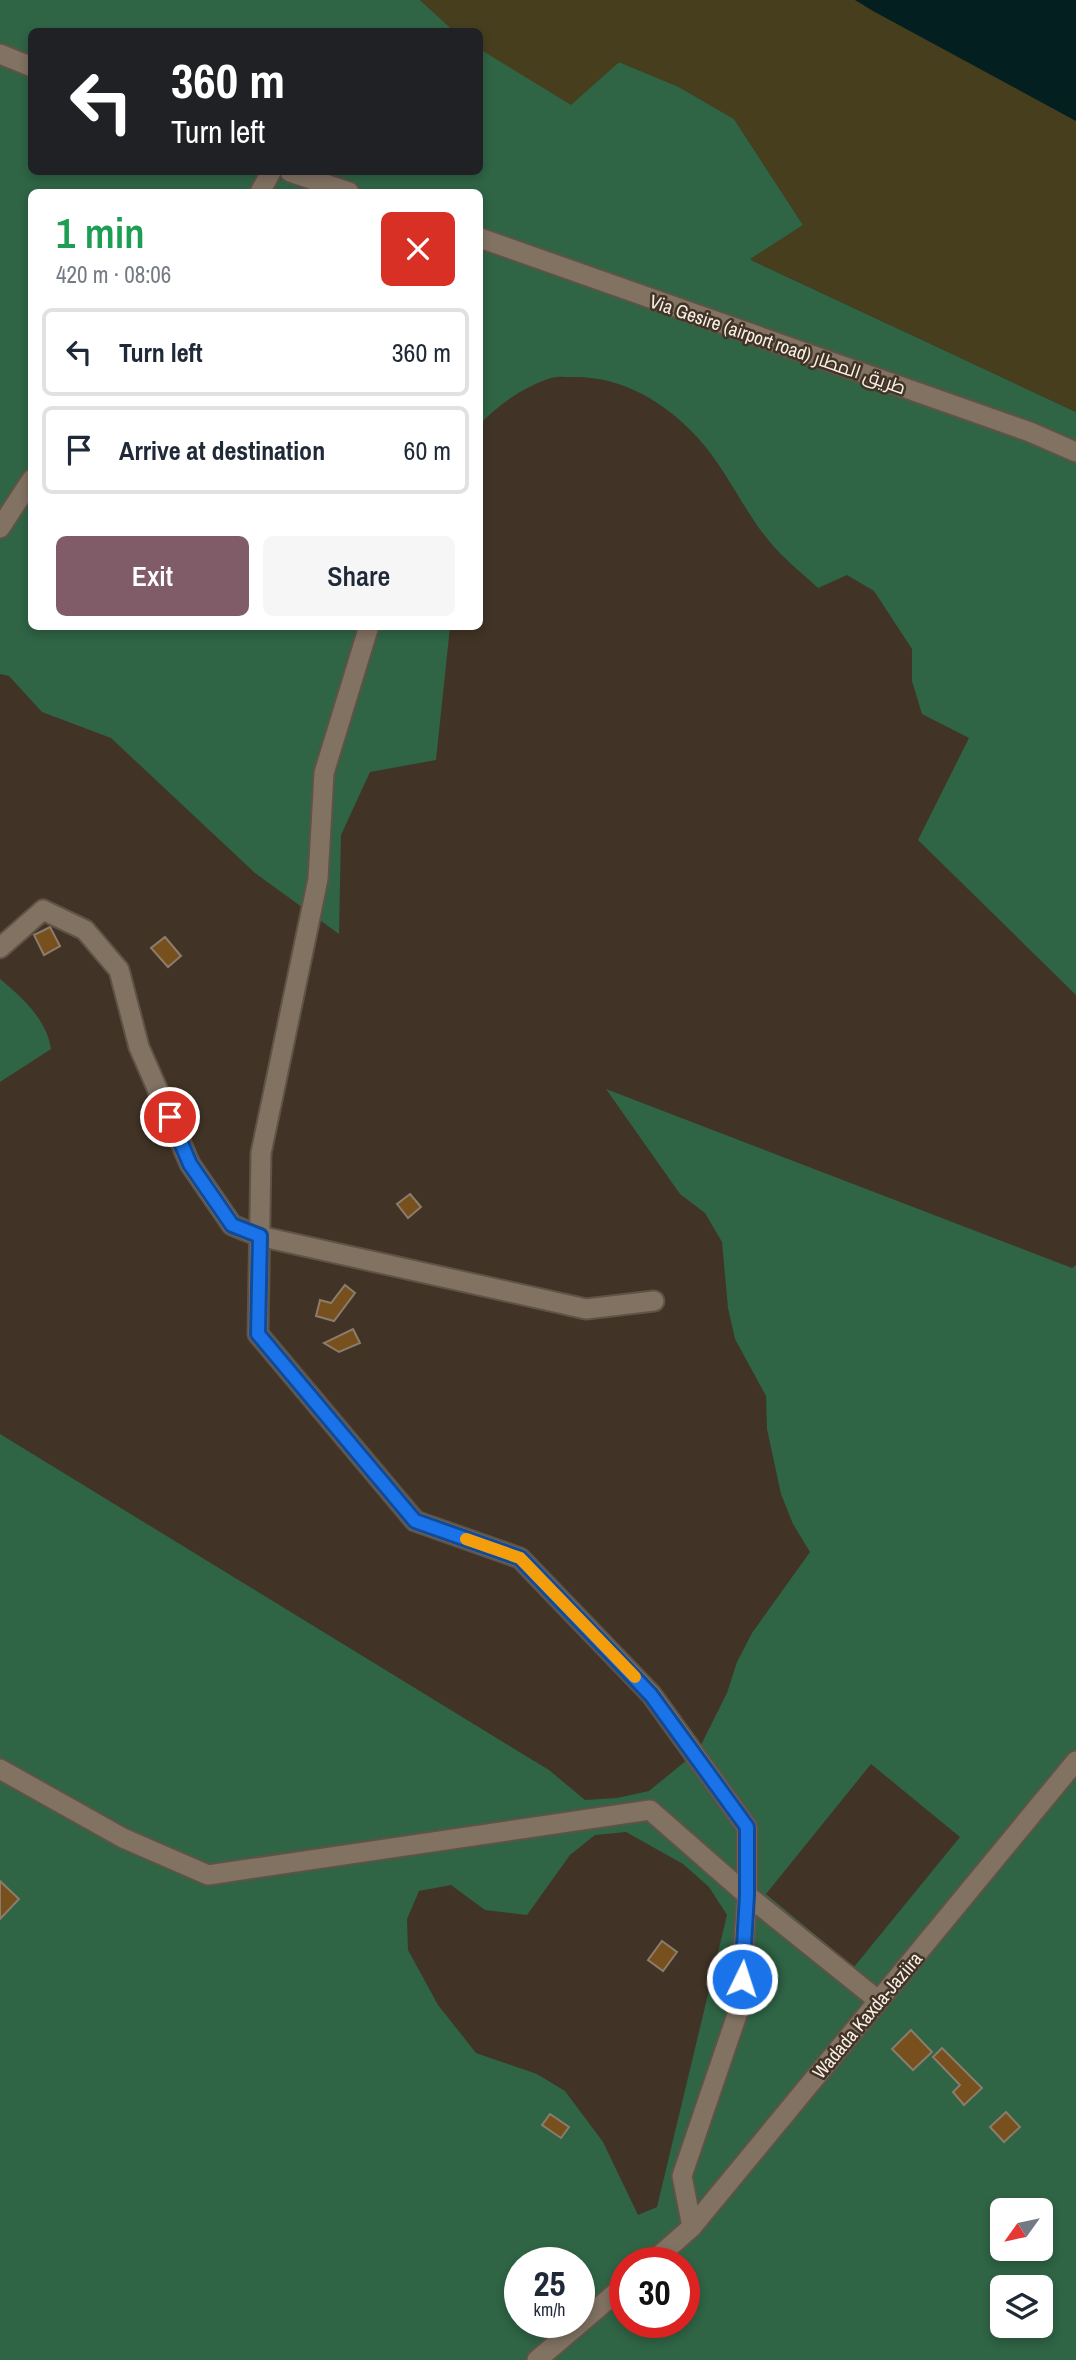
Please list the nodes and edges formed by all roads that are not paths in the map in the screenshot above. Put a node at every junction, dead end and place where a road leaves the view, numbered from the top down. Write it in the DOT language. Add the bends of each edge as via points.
graph roads {
  1 [pos="0,54"];
  2 [pos="28,65"];
  3 [pos="299,175"];
  4 [pos="340,189"];
  5 [pos="483,239"];
  6 [pos="1076,452"];
  7 [pos="28,485"];
  8 [pos="0,528"];
  9 [pos="368,630"];
  10 [pos="0,948"];
  11 [pos="260,1236"];
  12 [pos="654,1301"];
  13 [pos="1076,1761"];
  14 [pos="0,1769"];
  15 [pos="747,1895"];
  16 [pos="879,2001"];
  17 [pos="692,2227"];
  18 [pos="669,2247"];
  19 [pos="609,2299"];
  20 [pos="537,2360"];
  1 -- 2 [label="street"];
  3 -- 4 [label="street"];
  5 -- 6 [label="street, Via Gesire (airport road) طريق المطار"];
  7 -- 8 [label="street"];
  9 -- 11 [label="street" via="324,773 318,879 261,1153"];
  10 -- 11 [label="street" via="43,909 85,930 119,970 139,1047 190,1164 232,1225"];
  11 -- 12 [label="street" via="586,1309"];
  11 -- 15 [label="street" via="258,1334 415,1521 520,1558 651,1695 747,1827"];
  13 -- 16 [label="street, Wadada Kaxda-Jaziira"];
  14 -- 15 [label="street" via="123,1838 208,1875 650,1810"];
  15 -- 16 [label="street"];
  15 -- 17 [label="street" via="740,2006 682,2176"];
  16 -- 17 [label="street, Wadada Kaxda-Jaziira"];
  17 -- 18 [label="street, Wadada Kaxda-Jaziira"];
  19 -- 20 [label="street"];
}
